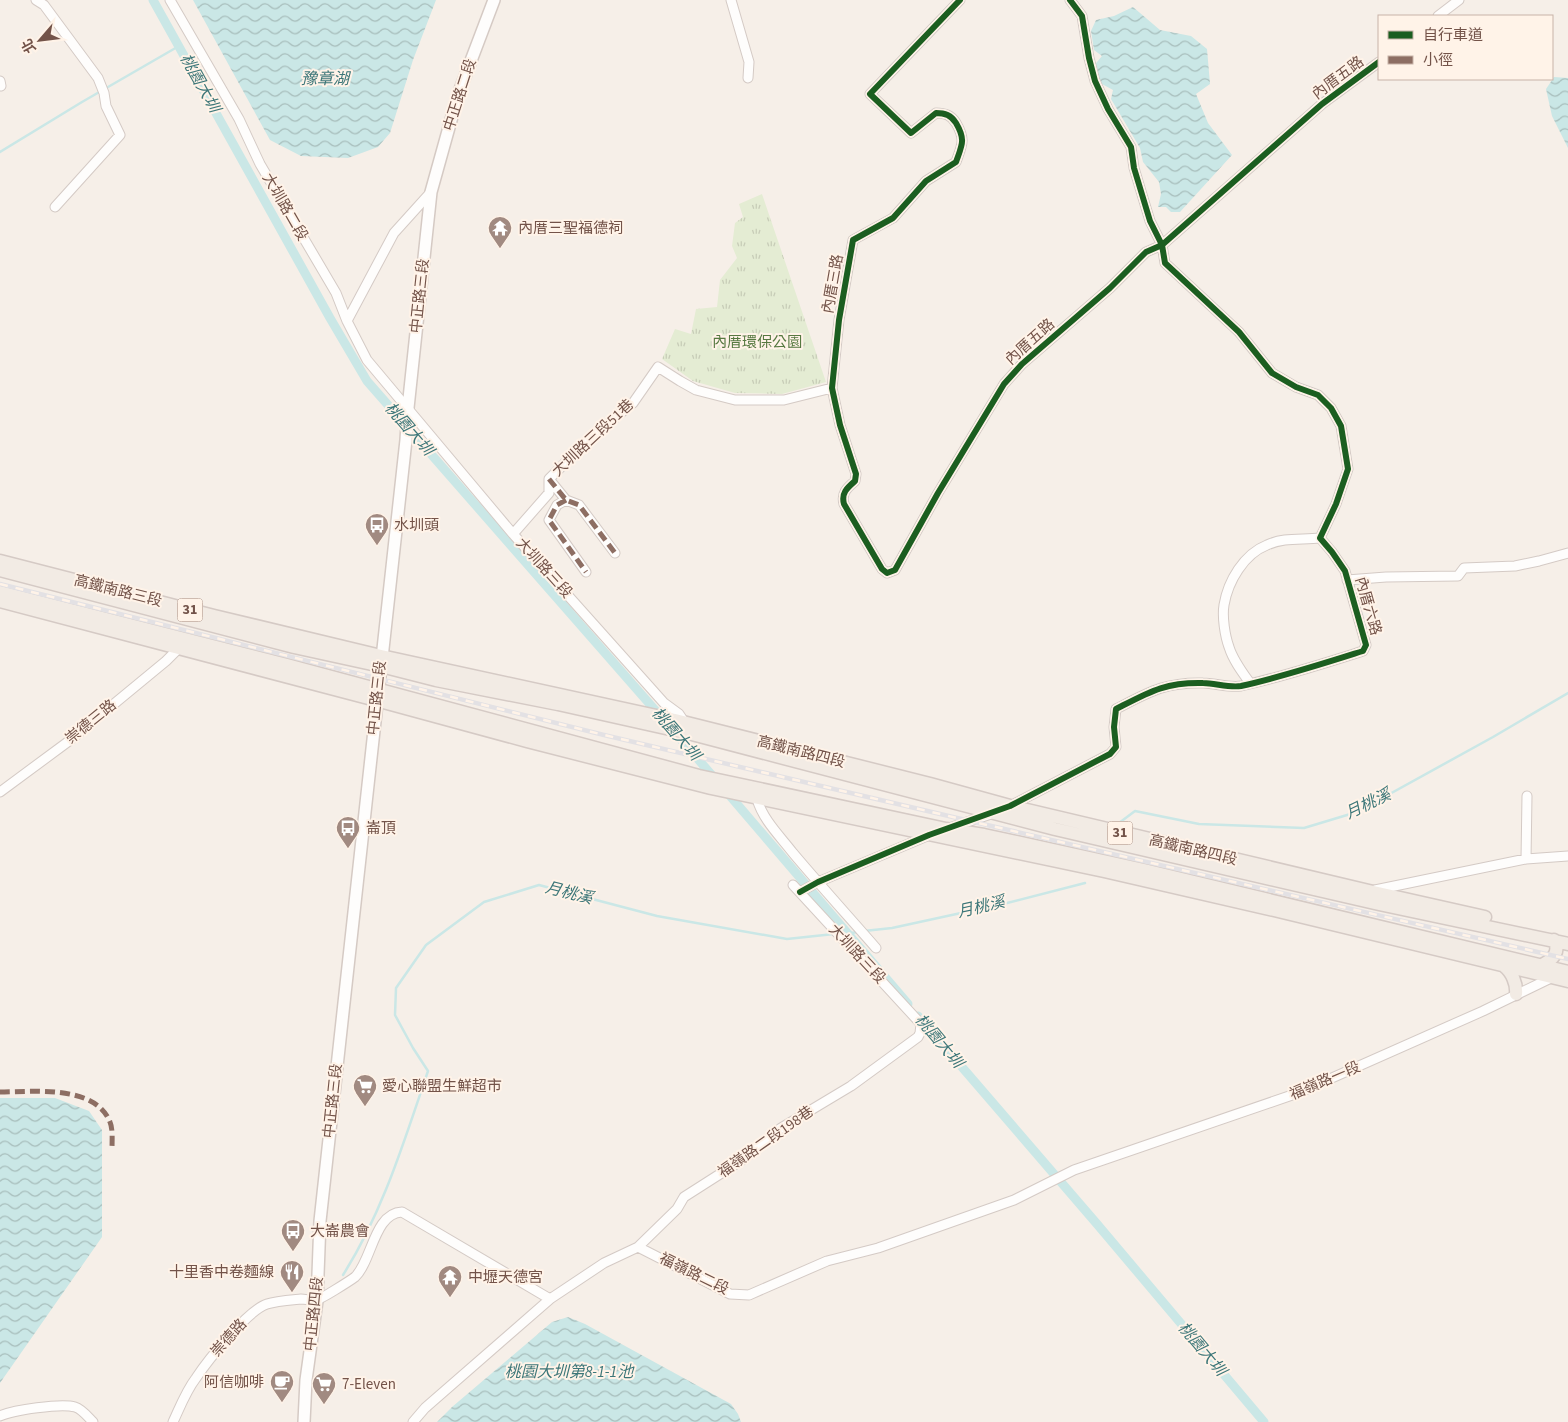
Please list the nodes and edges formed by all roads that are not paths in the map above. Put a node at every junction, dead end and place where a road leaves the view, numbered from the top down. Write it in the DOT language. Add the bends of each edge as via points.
graph roads {
  1 [pos="36,0"];
  2 [pos="170,0"];
  3 [pos="494,0"];
  4 [pos="731,0"];
  5 [pos="960,0"];
  6 [pos="1070,0"];
  7 [pos="1459,0"];
  8 [pos="1439,15"];
  9 [pos="1378,63"];
  10 [pos="748,78"];
  11 [pos="431,192"];
  12 [pos="55,207"];
  13 [pos="1162,245"];
  14 [pos="347,320"];
  15 [pos="832,388"];
  16 [pos="408,414"];
  17 [pos="549,479"];
  18 [pos="566,500"];
  19 [pos="513,534"];
  20 [pos="1320,538"];
  21 [pos="615,553"];
  22 [pos="1568,553"];
  23 [pos="0,561"];
  24 [pos="0,570"];
  25 [pos="586,572"];
  26 [pos="1347,580"];
  27 [pos="0,592"];
  28 [pos="0,596"];
  29 [pos="14,596"];
  30 [pos="0,601"];
  31 [pos="179,648"];
  32 [pos="381,661"];
  33 [pos="1250,684"];
  34 [pos="377,694"];
  35 [pos="683,725"];
  36 [pos="883,784"];
  37 [pos="930,784"];
  38 [pos="0,792"];
  39 [pos="1527,796"];
  40 [pos="757,799"];
  41 [pos="1010,806"];
  42 [pos="854,810"];
  43 [pos="996,813"];
  44 [pos="887,827"];
  45 [pos="946,829"];
  46 [pos="929,836"];
  47 [pos="1218,856"];
  48 [pos="1568,856"];
  49 [pos="1526,859"];
  50 [pos="1144,870"];
  51 [pos="1104,871"];
  52 [pos="1270,879"];
  53 [pos="817,882"];
  54 [pos="792,885"];
  55 [pos="800,892"];
  56 [pos="1369,892"];
  57 [pos="1568,935"];
  58 [pos="1554,940"];
  59 [pos="1568,944"];
  60 [pos="876,948"];
  61 [pos="1542,965"];
  62 [pos="1504,966"];
  63 [pos="1568,972"];
  64 [pos="1551,978"];
  65 [pos="1568,981"];
  66 [pos="1516,994"];
  67 [pos="922,1024"];
  68 [pos="1072,1171"];
  69 [pos="322,1205"];
  70 [pos="638,1247"];
  71 [pos="550,1299"];
  72 [pos="317,1300"];
  73 [pos="0,1416"];
  74 [pos="93,1422"];
  75 [pos="173,1422"];
  76 [pos="304,1422"];
  77 [pos="413,1422"];
  1 -- 12 [label="street" via="44,5 98,78 106,106 120,135"];
  2 -- 14 [label="street, 大圳路二段" via="239,118 260,164 336,293"];
  3 -- 11 [label="main road, 中正路二段" via="458,95"];
  4 -- 10 [label="street" via="749,62"];
  5 -- 15 [label="street, 內厝三路" via="870,94 911,133 936,113 946,113 962,133 962,143 956,162 926,180 893,218 854,240 839,320"];
  6 -- 13 [label="street" via="1082,16 1095,81 1130,147 1150,221"];
  7 -- 8 [label="street"];
  9 -- 13 [label="street, 內厝五路" via="1322,104"];
  11 -- 14 [label="street" via="394,233"];
  11 -- 16 [label="main road, 中正路三段"];
  13 -- 15 [label="street, 內厝五路" via="1146,252 1004,384 895,570 887,573 842,498 855,481 856,474"];
  13 -- 20 [label="street" via="1165,263 1240,332 1272,373 1318,395 1342,426 1348,469"];
  14 -- 16 [label="street, 大圳路二段" via="367,360"];
  15 -- 17 [label="street, 大圳路三段51巷" via="784,400 735,400 696,390 658,367 633,403 588,440"];
  16 -- 19 [label="street, 大圳路三段"];
  16 -- 32 [label="main road, 中正路三段"];
  17 -- 18 [label="street"];
  17 -- 19 [label="street, 大圳路三段51巷" via="549,493"];
  18 -- 21 [label="street" via="579,505"];
  18 -- 25 [label="street" via="557,505 549,520"];
  19 -- 35 [label="street, 大圳路三段" via="664,703 679,714"];
  20 -- 26 [label="street, 內厝六路" via="1345,571"];
  20 -- 33 [label="street" via="1289,538 1267,545 1250,554 1231,581 1224,606 1228,646"];
  22 -- 26 [label="street" via="1515,566 1464,568 1458,576"];
  23 -- 32 [label="main road, 高鐵南路三段 / 31"];
  24 -- 32 [label="main road, 高鐵南路三段 / 31" via="294,647"];
  26 -- 33 [label="street, 內厝六路" via="1366,645 1363,651"];
  27 -- 29 [label="main road, 高鐵南路三段 / 31"];
  28 -- 29 [label="main road"];
  29 -- 34 [label="main road, 高鐵南路三段 / 31" via="100,616"];
  30 -- 31 [label="main road, 31"];
  31 -- 34 [label="main road, 31"];
  31 -- 38 [label="street, 崇德三路" via="69,741"];
  32 -- 34 [label="main road, 中正路三段"];
  32 -- 35 [label="main road, 31" via="650,715"];
  32 -- 35 [label="main road, 31" via="436,680 660,727"];
  33 -- 41 [label="street, 內厝六路" via="1239,687 1190,682 1163,686 1116,708 1116,747 1110,754"];
  34 -- 40 [label="main road, 31" via="527,741"];
  34 -- 42 [label="main road, 高鐵南路四段 / 31" via="699,776"];
  34 -- 69 [label="main road, 中正路三段"];
  35 -- 36 [label="main road, 高鐵南路四段 / 31"];
  35 -- 37 [label="main road, 高鐵南路四段 / 31"];
  36 -- 37 [label="main road"];
  36 -- 43 [label="main road, 高鐵南路四段 / 31"];
  37 -- 41 [label="main road, 高鐵南路四段 / 31"];
  39 -- 49 [label="street"];
  40 -- 44 [label="main road, 31"];
  40 -- 53 [label="street, 大圳路三段" via="770,824"];
  41 -- 43 [label="street"];
  41 -- 47 [label="main road, 高鐵南路四段 / 31"];
  42 -- 44 [label="main road"];
  42 -- 45 [label="main road, 高鐵南路四段 / 31"];
  43 -- 45 [label="street"];
  43 -- 52 [label="main road, 高鐵南路四段 / 31"];
  44 -- 46 [label="main road, 31"];
  45 -- 46 [label="street"];
  45 -- 50 [label="main road, 高鐵南路四段 / 31"];
  46 -- 51 [label="main road, 31"];
  46 -- 53 [label="street"];
  47 -- 52 [label="main road"];
  47 -- 56 [label="main road, 高鐵南路四段 / 31"];
  48 -- 49 [label="street"];
  49 -- 56 [label="street"];
  50 -- 51 [label="main road"];
  50 -- 61 [label="main road, 高鐵南路四段 / 31"];
  51 -- 62 [label="main road, 31"];
  52 -- 58 [label="main road, 高鐵南路四段 / 31"];
  53 -- 55 [label="street"];
  53 -- 60 [label="street, 大圳路三段"];
  54 -- 55 [label="street, 大圳路三段"];
  55 -- 67 [label="street, 大圳路三段"];
  56 -- 57 [label="main road, 高鐵南路四段 / 31"];
  58 -- 59 [label="main road, 高鐵南路四段 / 31"];
  58 -- 61 [label="main road" via="1556,953"];
  61 -- 63 [label="main road, 高鐵南路四段 / 31"];
  62 -- 64 [label="main road, 31"];
  62 -- 66 [label="main road" via="1512,974"];
  63 -- 64 [label="street, 福嶺路一段"];
  64 -- 65 [label="main road, 31"];
  64 -- 66 [label="street, 福嶺路一段"];
  66 -- 68 [label="street, 福嶺路一段" via="1298,1093"];
  67 -- 70 [label="street, 福嶺路二段198巷" via="918,1037 851,1086 781,1128 745,1158 684,1197 677,1210"];
  68 -- 70 [label="street, 福嶺路二段" via="1014,1200 878,1248 827,1261 749,1296 730,1294"];
  69 -- 72 [label="main road, 中正路四段"];
  70 -- 71 [label="street" via="604,1263"];
  71 -- 72 [label="street" via="402,1212 395,1212 380,1229 356,1276"];
  71 -- 77 [label="street"];
  72 -- 75 [label="street, 崇德路" via="266,1304 252,1314 195,1378"];
  72 -- 76 [label="main road, 中正路四段"];
  73 -- 74 [label="street" via="27,1409 69,1406 77,1407"];
}
